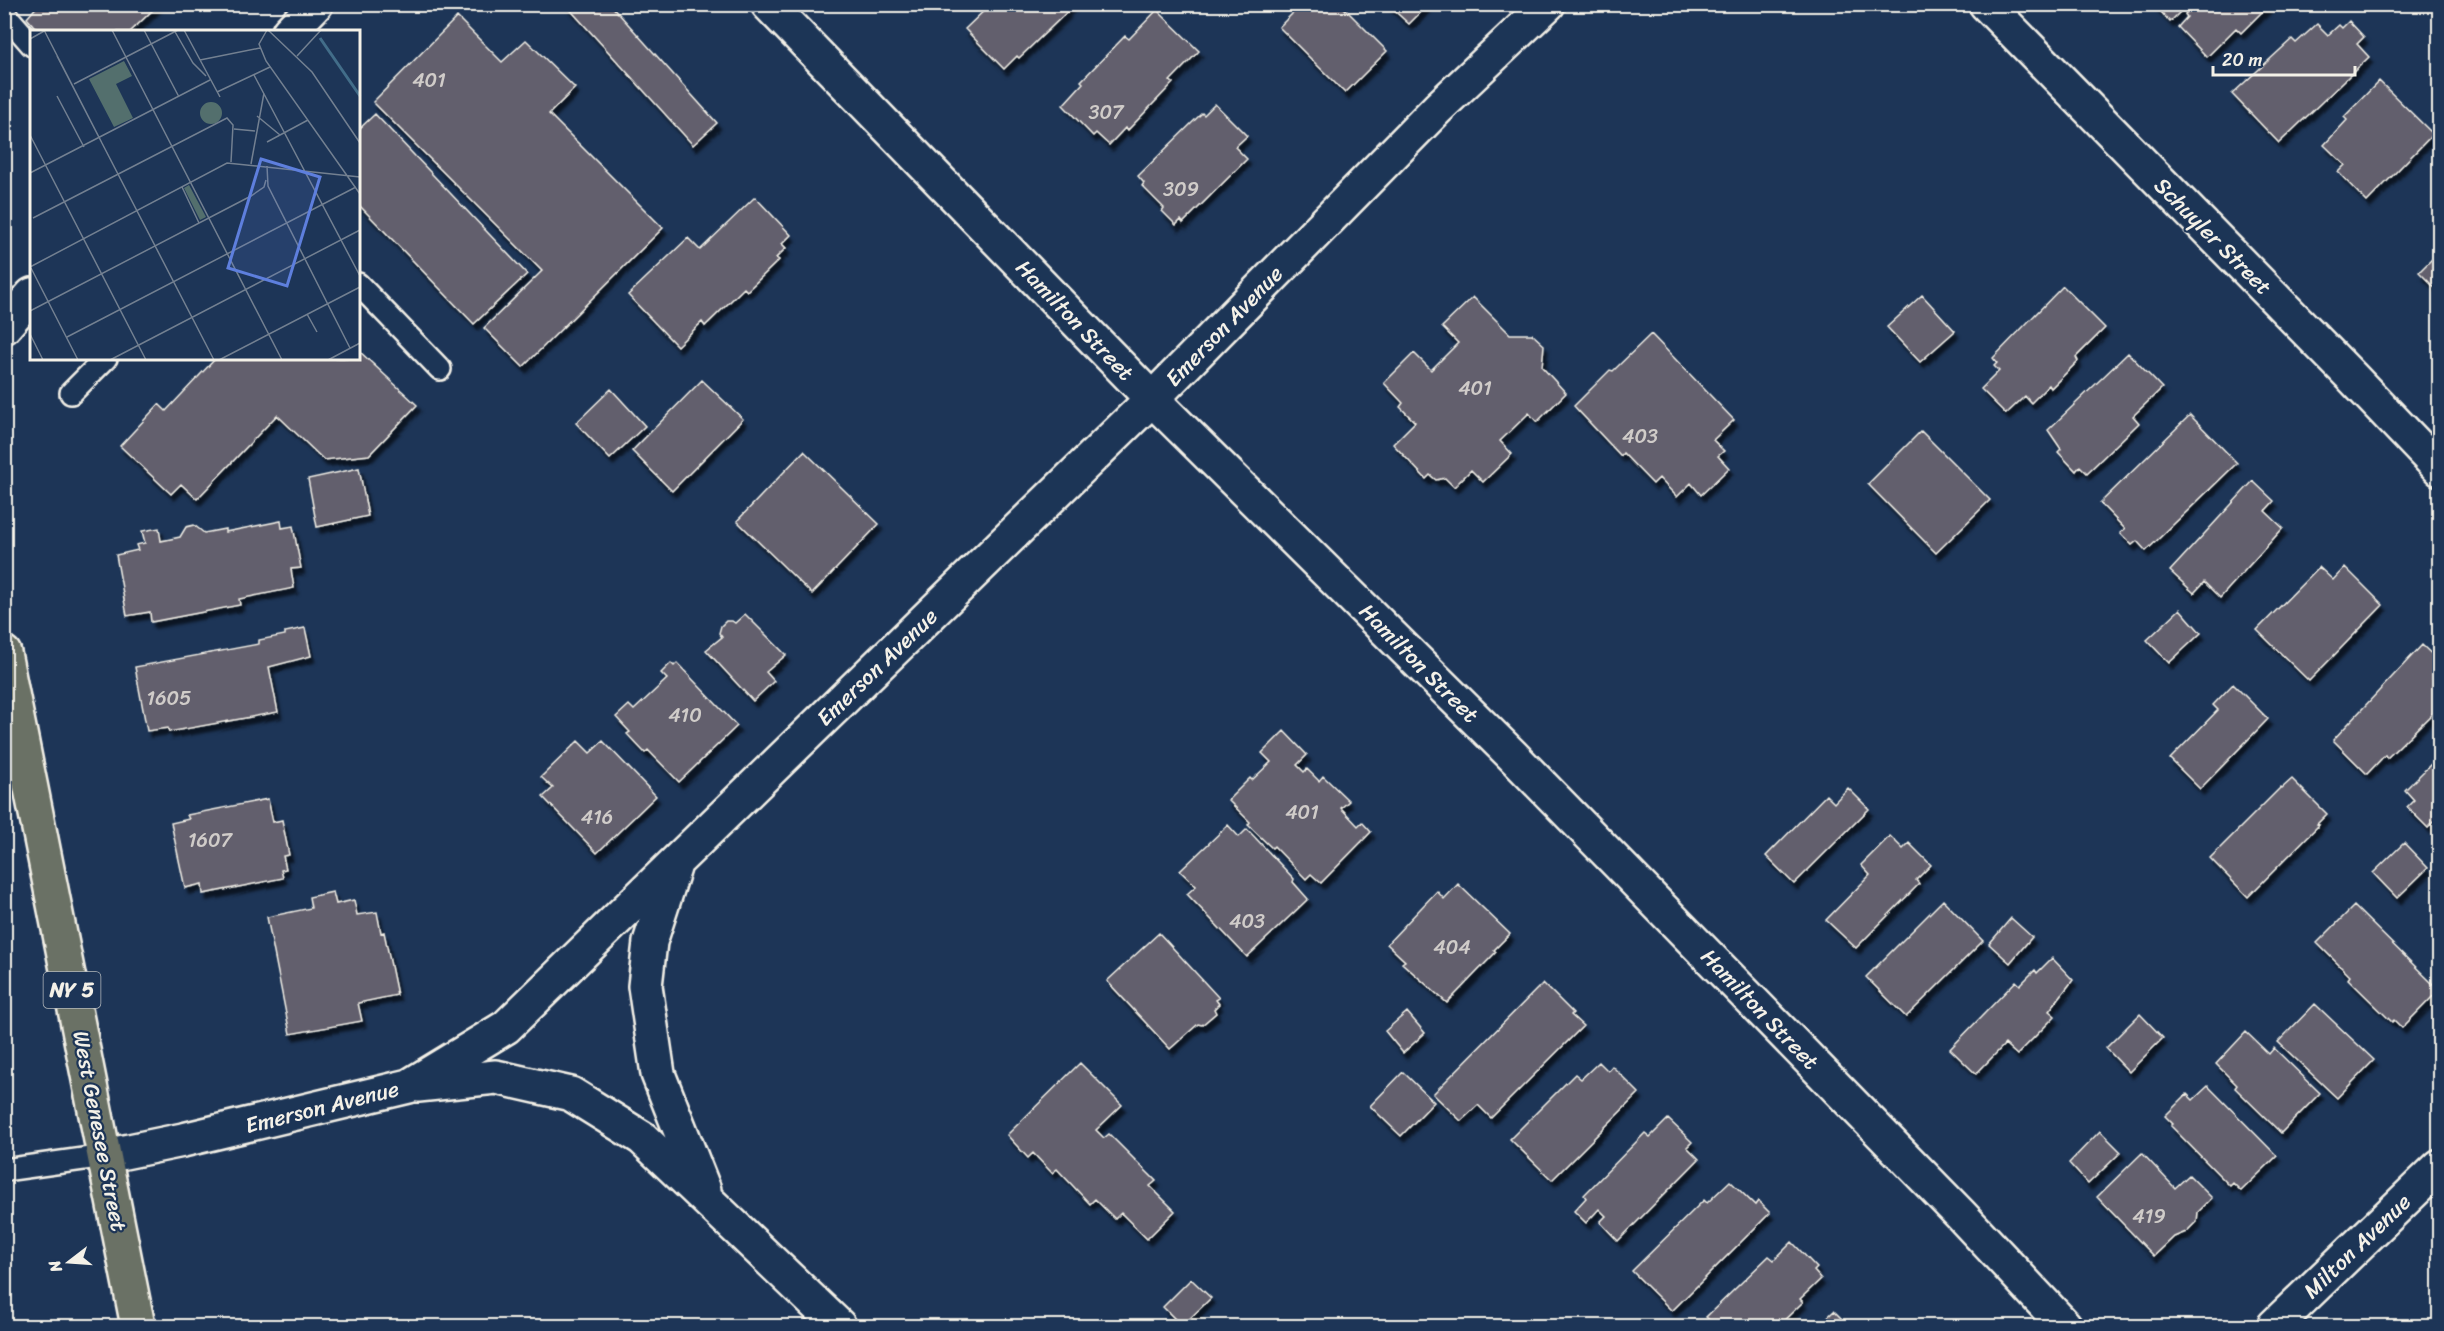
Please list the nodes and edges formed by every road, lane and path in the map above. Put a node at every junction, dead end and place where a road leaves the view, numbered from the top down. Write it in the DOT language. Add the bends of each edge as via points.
graph roads {
  1 [pos="316,4"];
  2 [pos="768,4"];
  3 [pos="1548,4"];
  4 [pos="1986,4"];
  5 [pos="4,13"];
  6 [pos="291,30"];
  7 [pos="30,43"];
  8 [pos="360,286"];
  9 [pos="30,297"];
  10 [pos="4,327"];
  11 [pos="104,360"];
  12 [pos="440,369"];
  13 [pos="71,393"];
  14 [pos="1152,399"];
  15 [pos="2439,470"];
  16 [pos="4,653"];
  17 [pos="676,862"];
  18 [pos="408,1086"];
  19 [pos="105,1156"];
  20 [pos="2439,1166"];
  21 [pos="4,1170"];
  22 [pos="708,1200"];
  23 [pos="138,1326"];
  24 [pos="839,1326"];
  25 [pos="2065,1326"];
  26 [pos="2274,1326"];
  1 -- 6 [label="street"];
  2 -- 14 [label="street, Hamilton Street"];
  3 -- 14 [label="street, Emerson Avenue" via="1438,108"];
  4 -- 15 [label="street, Schuyler Street"];
  5 -- 7 [label="lane"];
  8 -- 12 [label="lane"];
  9 -- 10 [label="street"];
  11 -- 13 [label="lane"];
  14 -- 17 [label="street, Emerson Avenue"];
  14 -- 25 [label="street, Hamilton Street" via="1512,755"];
  16 -- 19 [label="main road, West Genesee Street / NY 5"];
  17 -- 18 [label="street, Emerson Avenue" via="506,1027"];
  17 -- 22 [label="street" via="650,942 645,986 658,1074"];
  18 -- 19 [label="street, Emerson Avenue"];
  18 -- 22 [label="street" via="496,1077 571,1094 642,1138"];
  19 -- 21 [label="lane"];
  19 -- 23 [label="main road, West Genesee Street / NY 5"];
  20 -- 26 [label="street, Milton Avenue"];
  22 -- 24 [label="street"];
}
